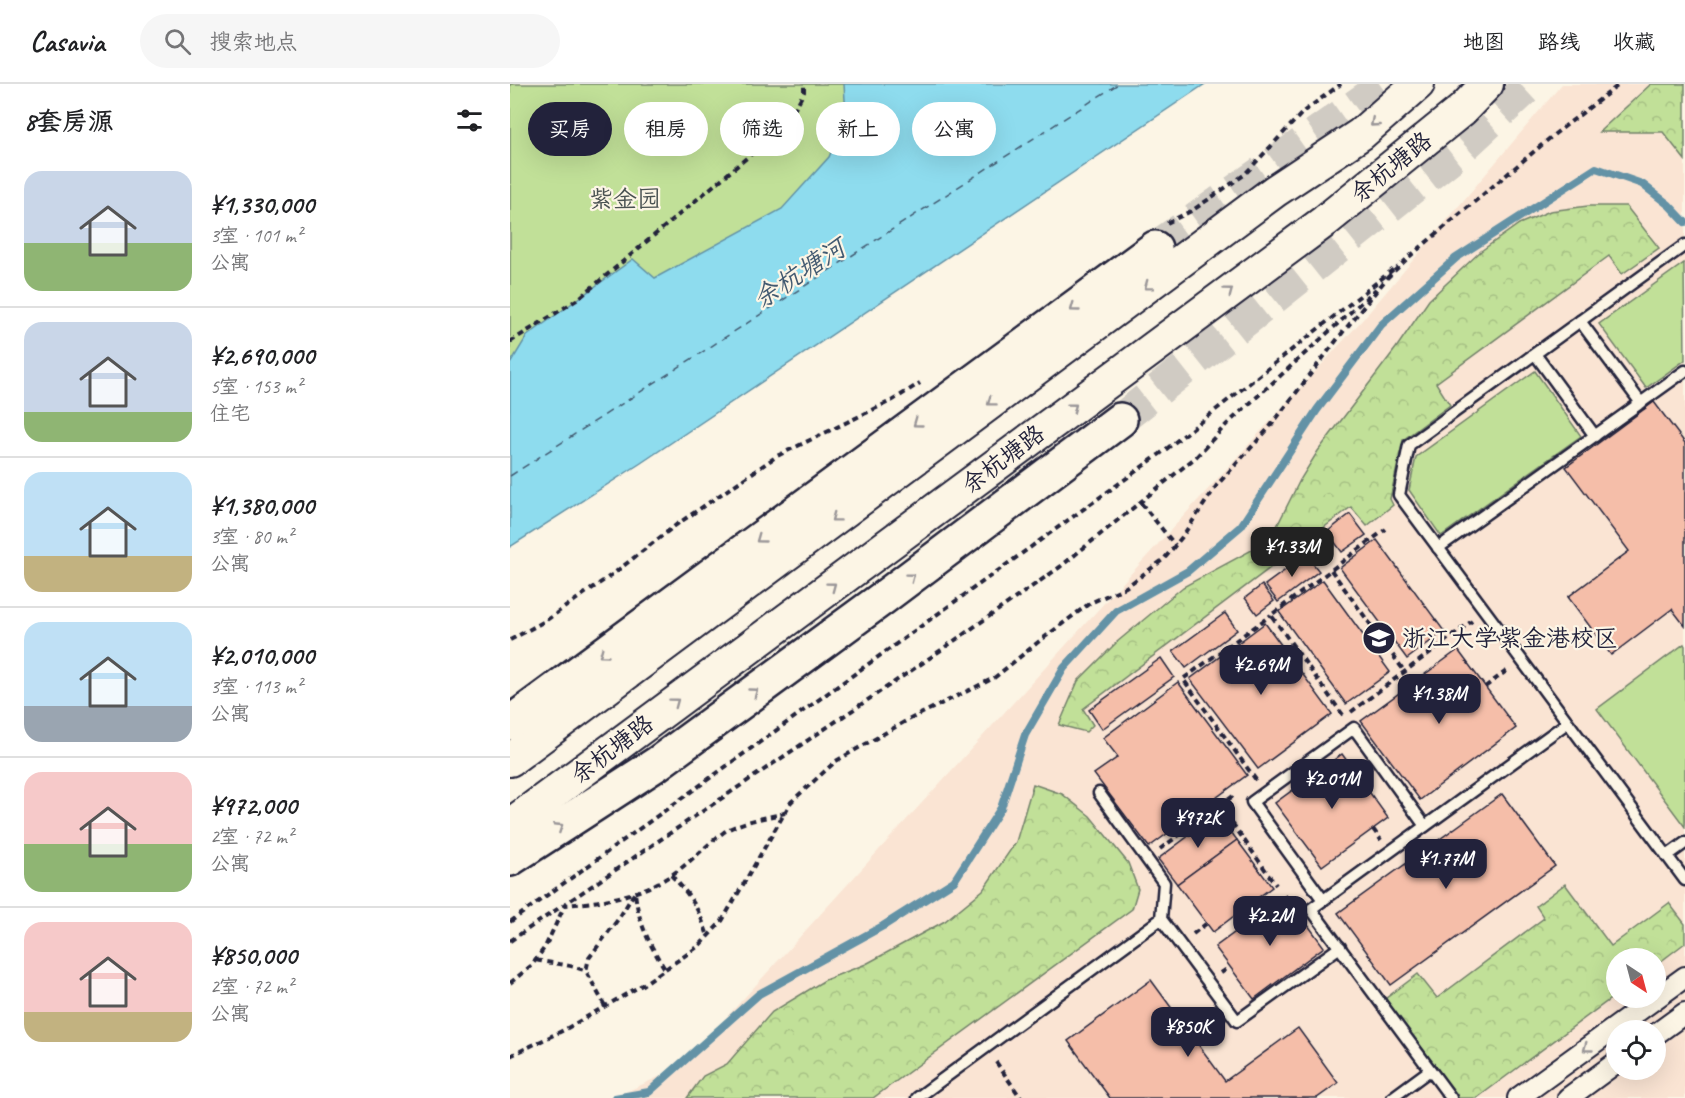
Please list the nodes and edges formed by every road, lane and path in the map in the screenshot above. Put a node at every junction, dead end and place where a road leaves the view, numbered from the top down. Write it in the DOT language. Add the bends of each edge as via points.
graph roads {
  1 [pos="804,84"];
  2 [pos="1341,84"];
  3 [pos="1418,84"];
  4 [pos="1487,84"];
  5 [pos="1620,84"];
  6 [pos="1159,237"];
  7 [pos="1685,245"];
  8 [pos="1409,256"];
  9 [pos="1387,278"];
  10 [pos="1581,321"];
  11 [pos="510,342"];
  12 [pos="1536,354"];
  13 [pos="1685,371"];
  14 [pos="923,381"];
  15 [pos="1641,403"];
  16 [pos="1120,420"];
  17 [pos="1595,436"];
  18 [pos="1141,503"];
  19 [pos="1386,529"];
  20 [pos="1175,545"];
  21 [pos="1438,548"];
  22 [pos="1331,570"];
  23 [pos="1485,611"];
  24 [pos="1271,615"];
  25 [pos="510,640"];
  26 [pos="1521,660"];
  27 [pos="1405,672"];
  28 [pos="1485,687"];
  29 [pos="510,723"];
  30 [pos="1567,723"];
  31 [pos="510,760"];
  32 [pos="1256,779"];
  33 [pos="1247,786"];
  34 [pos="1265,792"];
  35 [pos="1099,793"];
  36 [pos="1238,793"];
  37 [pos="1220,806"];
  38 [pos="785,813"];
  39 [pos="510,825"];
  40 [pos="1425,826"];
  41 [pos="1685,843"];
  42 [pos="1667,856"];
  43 [pos="510,859"];
  44 [pos="1146,859"];
  45 [pos="671,875"];
  46 [pos="1685,880"];
  47 [pos="1276,885"];
  48 [pos="635,892"];
  49 [pos="1323,900"];
  50 [pos="1161,919"];
  51 [pos="510,922"];
  52 [pos="708,936"];
  53 [pos="510,941"];
  54 [pos="1340,947"];
  55 [pos="536,960"];
  56 [pos="665,969"];
  57 [pos="586,971"];
  58 [pos="1685,977"];
  59 [pos="510,983"];
  60 [pos="604,1006"];
  61 [pos="1685,1012"];
  62 [pos="1666,1026"];
  63 [pos="986,1048"];
  64 [pos="511,1054"];
  65 [pos="1430,1070"];
  66 [pos="1606,1070"];
  67 [pos="917,1098"];
  68 [pos="1021,1098"];
  69 [pos="1392,1098"];
  70 [pos="1451,1098"];
  71 [pos="1518,1098"];
  72 [pos="1568,1098"];
  1 -- 11 [label="path" via="804,92 786,125 578,299"];
  2 -- 6 [label="path" via="1304,111 1244,175"];
  3 -- 31 [label="main road, 余杭塘路, one-way" via="1361,134 1275,190"];
  39 -- 4 [label="main road, 余杭塘路, one-way" via="1325,220 1462,110"];
  5 -- 8 [label="path"];
  6 -- 29 [label="highway, one-way"];
  7 -- 10 [label="lane"];
  8 -- 9 [label="path"];
  8 -- 51 [label="path" via="1160,454"];
  9 -- 18 [label="path" via="1196,457"];
  9 -- 20 [label="path" via="1269,428 1217,485"];
  10 -- 12 [label="lane"];
  10 -- 15 [label="lane"];
  12 -- 17 [label="lane"];
  12 -- 21 [label="lane" via="1409,445 1399,495"];
  13 -- 15 [label="lane"];
  14 -- 25 [label="path" via="893,400 777,456 545,621"];
  15 -- 17 [label="lane"];
  43 -- 16 [label="highway, one-way" via="658,763"];
  17 -- 21 [label="lane"];
  18 -- 20 [label="path"];
  18 -- 53 [label="path" via="1060,567 921,664"];
  19 -- 22 [label="path"];
  20 -- 38 [label="path" via="1164,559 1126,587 1090,603 994,678 906,721 836,762"];
  21 -- 23 [label="lane"];
  22 -- 24 [label="path"];
  22 -- 27 [label="path"];
  23 -- 26 [label="lane"];
  23 -- 27 [label="path"];
  24 -- 27 [label="path" via="1344,717"];
  24 -- 32 [label="path" via="1183,679"];
  26 -- 28 [label="path"];
  26 -- 30 [label="lane"];
  30 -- 40 [label="lane"];
  30 -- 42 [label="lane"];
  32 -- 33 [label="path"];
  32 -- 34 [label="path"];
  34 -- 40 [label="lane" via="1354,728"];
  34 -- 49 [label="lane" via="1252,802"];
  35 -- 44 [label="lane"];
  36 -- 37 [label="path"];
  37 -- 44 [label="path"];
  37 -- 47 [label="path"];
  38 -- 45 [label="path" via="726,831"];
  38 -- 52 [label="path" via="722,921"];
  40 -- 49 [label="lane"];
  41 -- 42 [label="lane"];
  42 -- 46 [label="lane"];
  44 -- 50 [label="lane" via="1164,883"];
  45 -- 48 [label="path"];
  45 -- 52 [label="path" via="689,894"];
  48 -- 55 [label="path" via="601,902 565,905"];
  48 -- 56 [label="path" via="648,942"];
  48 -- 57 [label="path" via="589,958"];
  49 -- 54 [label="lane" via="1311,909"];
  50 -- 54 [label="lane" via="1237,1021"];
  50 -- 63 [label="lane"];
  52 -- 56 [label="path"];
  54 -- 65 [label="lane"];
  55 -- 57 [label="path" via="574,965"];
  55 -- 59 [label="path"];
  56 -- 60 [label="path"];
  57 -- 60 [label="path"];
  58 -- 71 [label="street, one-way"];
  60 -- 64 [label="path"];
  61 -- 62 [label="street"];
  63 -- 67 [label="lane"];
  63 -- 68 [label="path"];
  65 -- 69 [label="lane"];
  65 -- 70 [label="lane"];
  66 -- 72 [label="street"];
}
